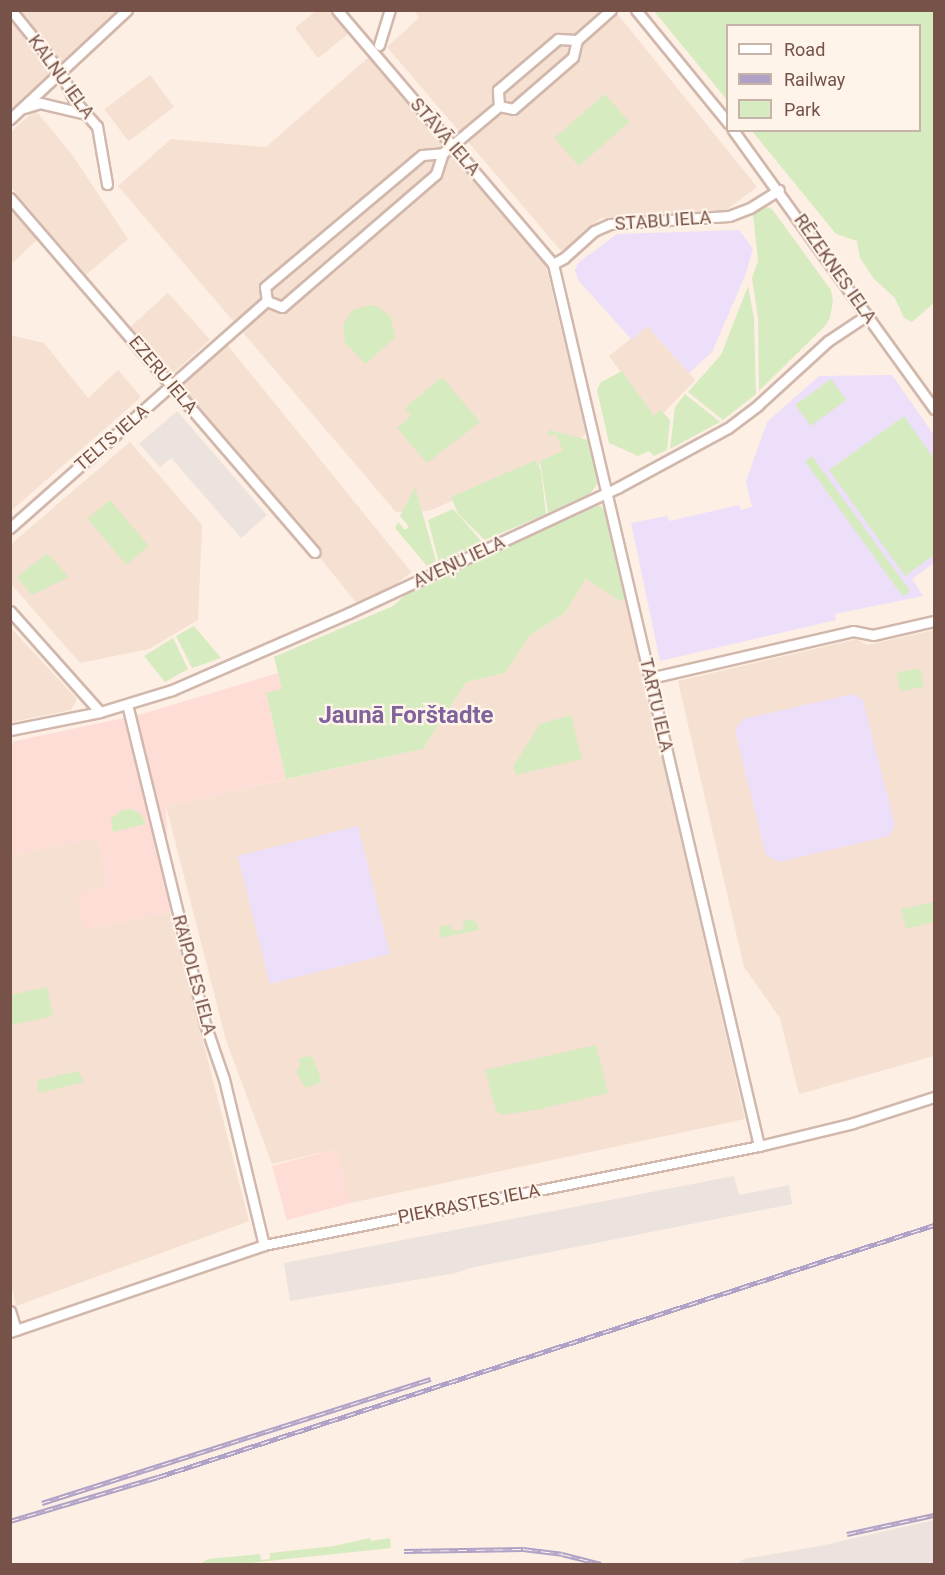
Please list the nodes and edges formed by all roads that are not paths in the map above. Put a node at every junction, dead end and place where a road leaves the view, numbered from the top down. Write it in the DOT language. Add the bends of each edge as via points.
graph roads {
  1 [pos="11,10"];
  2 [pos="127,10"];
  3 [pos="338,10"];
  4 [pos="390,10"];
  5 [pos="611,10"];
  6 [pos="636,10"];
  7 [pos="577,40"];
  8 [pos="379,45"];
  9 [pos="61,72"];
  10 [pos="499,106"];
  11 [pos="22,109"];
  12 [pos="86,114"];
  13 [pos="10,119"];
  14 [pos="726,121"];
  15 [pos="735,132"];
  16 [pos="452,146"];
  17 [pos="443,153"];
  18 [pos="107,183"];
  19 [pos="779,190"];
  20 [pos="10,198"];
  21 [pos="553,264"];
  22 [pos="267,301"];
  23 [pos="867,315"];
  24 [pos="172,385"];
  25 [pos="934,409"];
  26 [pos="607,493"];
  27 [pos="10,528"];
  28 [pos="315,552"];
  29 [pos="10,611"];
  30 [pos="934,621"];
  31 [pos="650,678"];
  32 [pos="127,704"];
  33 [pos="100,712"];
  34 [pos="10,730"];
  35 [pos="934,1097"];
  36 [pos="759,1146"];
  37 [pos="264,1245"];
  38 [pos="10,1311"];
  39 [pos="13,1331"];
  1 -- 9 [label="street, KALNU IELA"];
  2 -- 9 [label="street"];
  3 -- 16 [label="street, STĀVĀ IELA"];
  4 -- 8 [label="street"];
  5 -- 7 [label="street, TELTS IELA"];
  6 -- 14 [label="street"];
  7 -- 10 [label="street, TELTS IELA" via="573,57 513,109"];
  7 -- 10 [label="street, TELTS IELA" via="558,39 498,90"];
  9 -- 11 [label="street"];
  9 -- 12 [label="street, KALNU IELA" via="74,100"];
  10 -- 16 [label="street, TELTS IELA"];
  11 -- 12 [label="street" via="40,103"];
  11 -- 13 [label="street"];
  12 -- 18 [label="street, KALNU IELA" via="97,126"];
  15 -- 19 [label="street, RĒZEKNES IELA"];
  16 -- 17 [label="street, TELTS IELA"];
  16 -- 21 [label="street, STĀVĀ IELA"];
  17 -- 22 [label="street, TELTS IELA" via="422,155 282,272 265,287"];
  17 -- 22 [label="street, TELTS IELA" via="436,174 282,307"];
  19 -- 21 [label="street, STABU IELA" via="729,216 610,224 594,231"];
  19 -- 23 [label="street, RĒZEKNES IELA"];
  20 -- 24 [label="street, EZERU IELA"];
  21 -- 26 [label="street, TARTU IELA"];
  22 -- 24 [label="street, TELTS IELA"];
  23 -- 25 [label="street, RĒZEKNES IELA"];
  23 -- 26 [label="street, AVEŅU IELA" via="828,341 728,428"];
  24 -- 27 [label="street, TELTS IELA"];
  24 -- 28 [label="street, EZERU IELA"];
  26 -- 31 [label="street, TARTU IELA"];
  26 -- 32 [label="street, AVEŅU IELA" via="226,668"];
  29 -- 33 [label="street"];
  30 -- 31 [label="street" via="873,635 853,631"];
  31 -- 36 [label="street, TARTU IELA"];
  32 -- 33 [label="street, AVEŅU IELA"];
  32 -- 37 [label="street, RAIPOLES IELA" via="204,1021 224,1079"];
  33 -- 34 [label="street, AVEŅU IELA"];
  35 -- 36 [label="street, PIEKRASTES IELA" via="853,1123"];
  36 -- 37 [label="street, PIEKRASTES IELA"];
  37 -- 39 [label="street, PIEKRASTES IELA"];
  38 -- 39 [label="street"];
}
